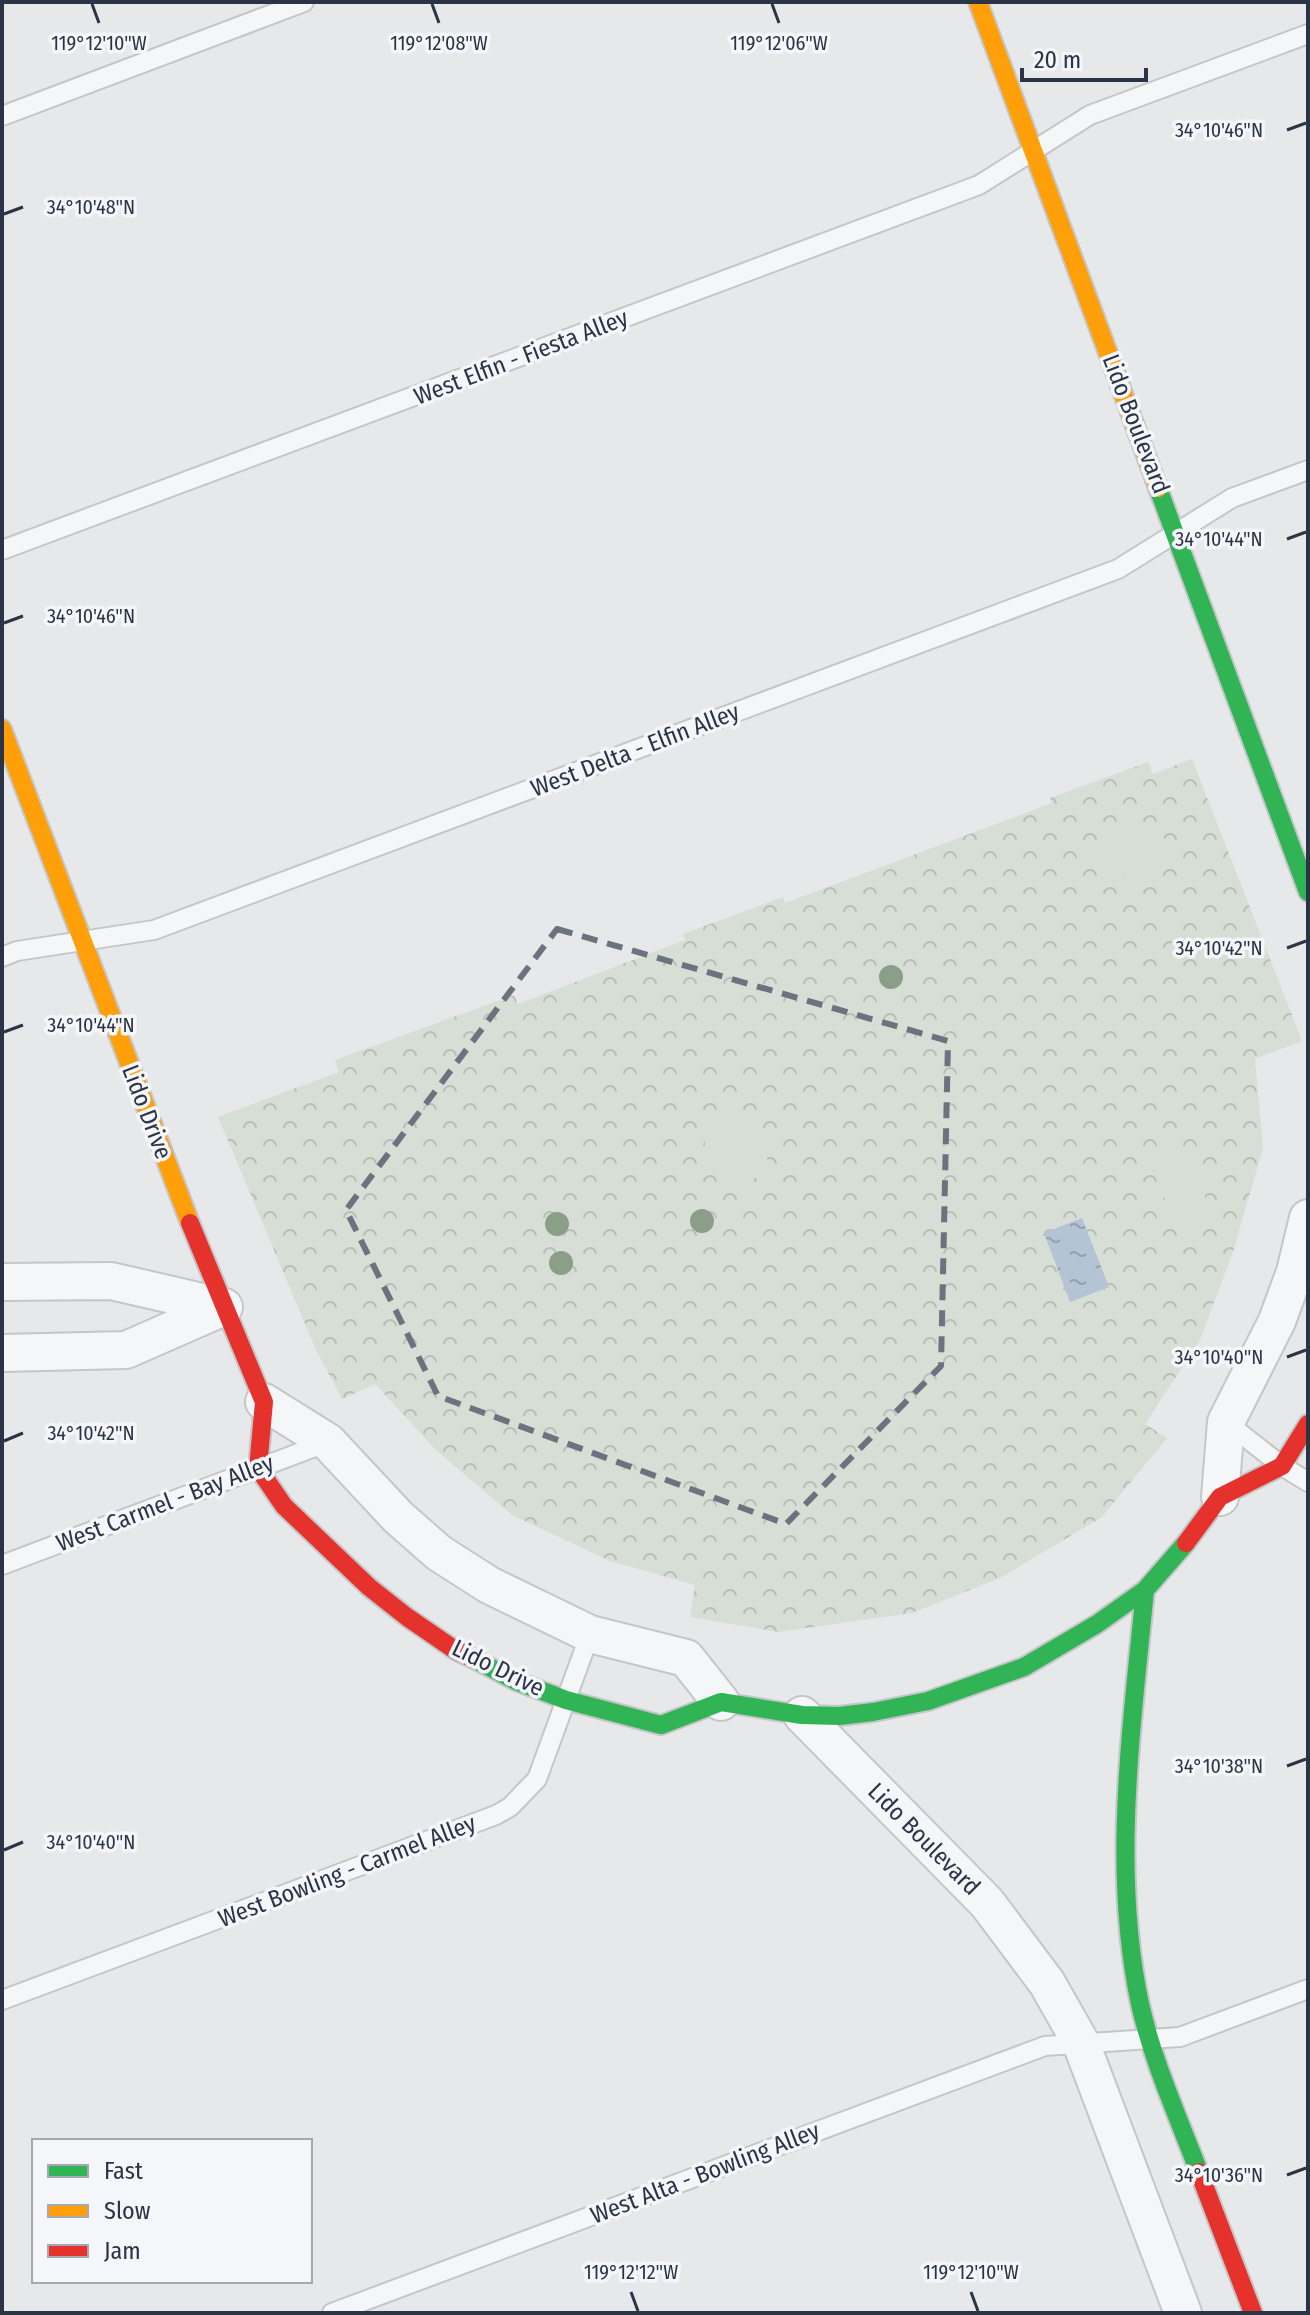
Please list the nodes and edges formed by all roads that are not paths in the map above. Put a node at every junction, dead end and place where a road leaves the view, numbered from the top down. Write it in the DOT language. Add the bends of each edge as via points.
graph roads {
  1 [pos="304,2"];
  2 [pos="978,2"];
  3 [pos="1308,34"];
  4 [pos="2,116"];
  5 [pos="1034,151"];
  6 [pos="1308,470"];
  7 [pos="1176,532"];
  8 [pos="2,550"];
  9 [pos="2,729"];
  10 [pos="1308,892"];
  11 [pos="83,941"];
  12 [pos="2,957"];
  13 [pos="1308,1218"];
  14 [pos="2,1282"];
  15 [pos="224,1307"];
  16 [pos="2,1353"];
  17 [pos="264,1402"];
  18 [pos="1226,1422"];
  19 [pos="1308,1424"];
  20 [pos="328,1442"];
  21 [pos="1282,1466"];
  22 [pos="258,1468"];
  23 [pos="1308,1482"];
  24 [pos="1220,1497"];
  25 [pos="2,1565"];
  26 [pos="1145,1590"];
  27 [pos="590,1634"];
  28 [pos="566,1700"];
  29 [pos="721,1702"];
  30 [pos="802,1715"];
  31 [pos="1308,1989"];
  32 [pos="2,2000"];
  33 [pos="1149,2038"];
  34 [pos="1081,2043"];
  35 [pos="332,2313"];
  36 [pos="1183,2313"];
  37 [pos="1253,2313"];
  1 -- 4 [label="lane"];
  2 -- 5 [label="street, Lido Boulevard"];
  3 -- 5 [label="lane, West Elfin - Fiesta Alley" via="1090,115"];
  5 -- 7 [label="street, Lido Boulevard"];
  5 -- 8 [label="lane, West Elfin - Fiesta Alley" via="979,185"];
  6 -- 7 [label="lane, West Delta - Elfin Alley" via="1232,498"];
  7 -- 10 [label="street, Lido Boulevard"];
  7 -- 11 [label="lane, West Delta - Elfin Alley" via="1118,569 154,930"];
  9 -- 11 [label="street, Lido Drive"];
  11 -- 12 [label="lane, West Delta - Elfin Alley"];
  11 -- 15 [label="street, Lido Drive"];
  13 -- 18 [label="street" via="1277,1321"];
  14 -- 15 [label="street" via="111,1281"];
  15 -- 16 [label="street" via="126,1350"];
  15 -- 17 [label="street, Lido Drive"];
  17 -- 20 [label="street"];
  17 -- 22 [label="street, Lido Drive"];
  18 -- 21 [label="lane"];
  18 -- 24 [label="street"];
  19 -- 21 [label="street"];
  20 -- 22 [label="lane, West Carmel - Bay Alley"];
  20 -- 27 [label="street" via="439,1553 489,1585"];
  21 -- 23 [label="lane"];
  21 -- 24 [label="street"];
  22 -- 25 [label="lane, West Carmel - Bay Alley"];
  22 -- 28 [label="street, Lido Drive" via="284,1506 407,1617 467,1656"];
  24 -- 26 [label="street"];
  26 -- 30 [label="street" via="1064,1645 980,1684 873,1712"];
  26 -- 33 [label="street" via="1125,1881 1137,1991"];
  27 -- 28 [label="lane, West Bowling - Carmel Alley"];
  27 -- 29 [label="street" via="686,1658"];
  28 -- 29 [label="street, Lido Drive" via="661,1725"];
  28 -- 32 [label="lane, West Bowling - Carmel Alley" via="537,1779 496,1815"];
  29 -- 30 [label="street"];
  30 -- 34 [label="street, Lido Boulevard" via="987,1903 1047,1983"];
  31 -- 33 [label="lane, West Alta - Bowling Alley" via="1180,2037"];
  33 -- 34 [label="lane, West Alta - Bowling Alley"];
  33 -- 37 [label="street"];
  34 -- 35 [label="lane, West Alta - Bowling Alley" via="1045,2046"];
  34 -- 36 [label="street, Lido Boulevard"];
}
